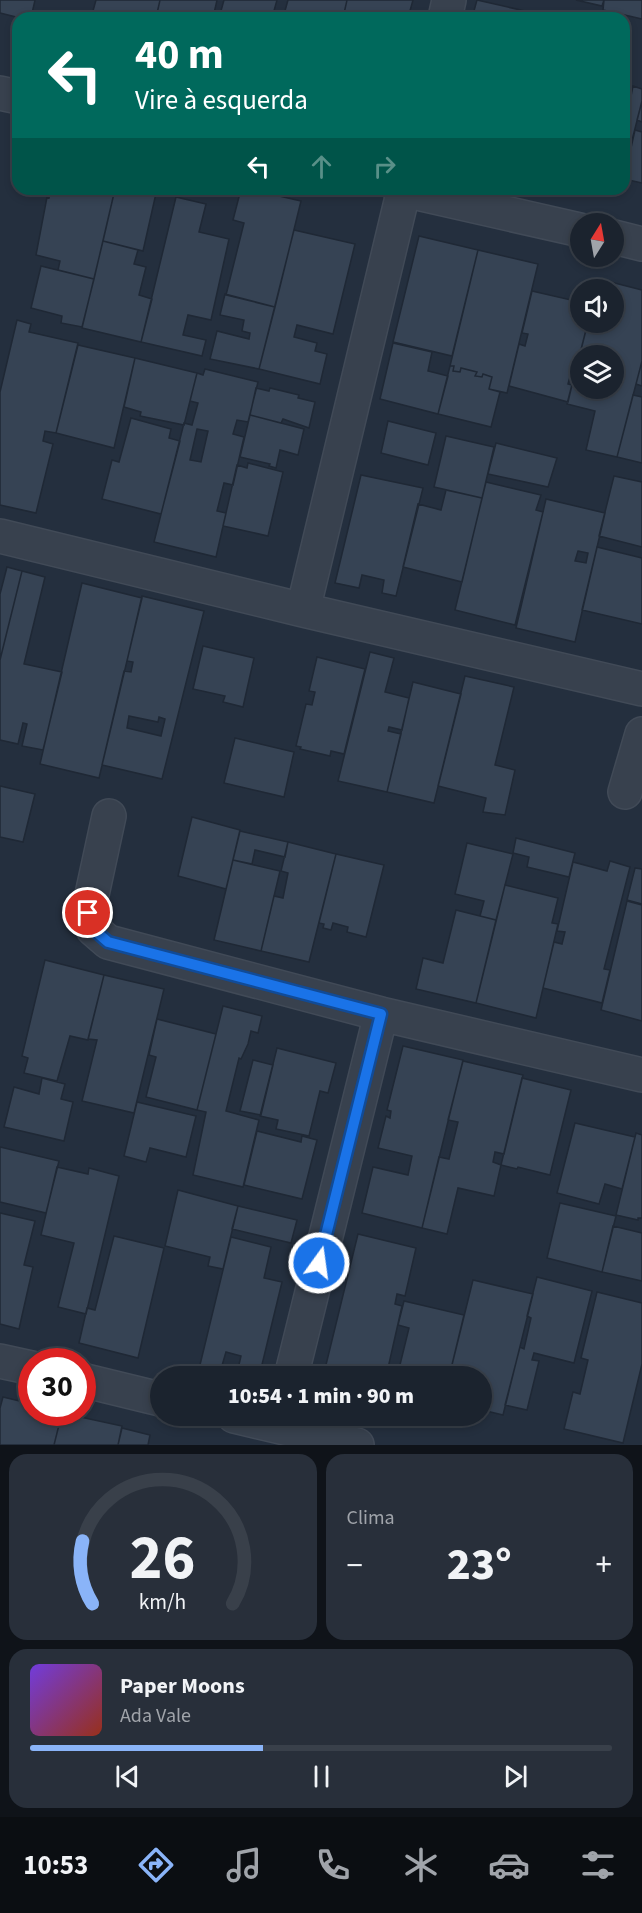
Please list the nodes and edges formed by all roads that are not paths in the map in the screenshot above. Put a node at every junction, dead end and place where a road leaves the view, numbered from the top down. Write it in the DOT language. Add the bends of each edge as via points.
graph roads {
  1 [pos="401,195"];
  2 [pos="428,195"];
  3 [pos="570,228"];
  4 [pos="624,240"];
  5 [pos="642,244"];
  6 [pos="0,536"];
  7 [pos="303,610"];
  8 [pos="642,689"];
  9 [pos="642,734"];
  10 [pos="625,792"];
  11 [pos="109,816"];
  12 [pos="381,1014"];
  13 [pos="642,1075"];
  14 [pos="0,1360"];
  15 [pos="18,1364"];
  16 [pos="294,1366"];
  17 [pos="96,1383"];
  18 [pos="150,1397"];
  19 [pos="279,1429"];
  20 [pos="357,1445"];
  1 -- 7 [label="street"];
  2 -- 3 [label="street"];
  4 -- 5 [label="street"];
  6 -- 7 [label="street"];
  7 -- 8 [label="street"];
  9 -- 10 [label="street"];
  11 -- 12 [label="street" via="88,913 93,929 108,942"];
  12 -- 13 [label="street"];
  12 -- 16 [label="street"];
  14 -- 15 [label="street"];
  17 -- 18 [label="street"];
  19 -- 20 [label="street"];
}
